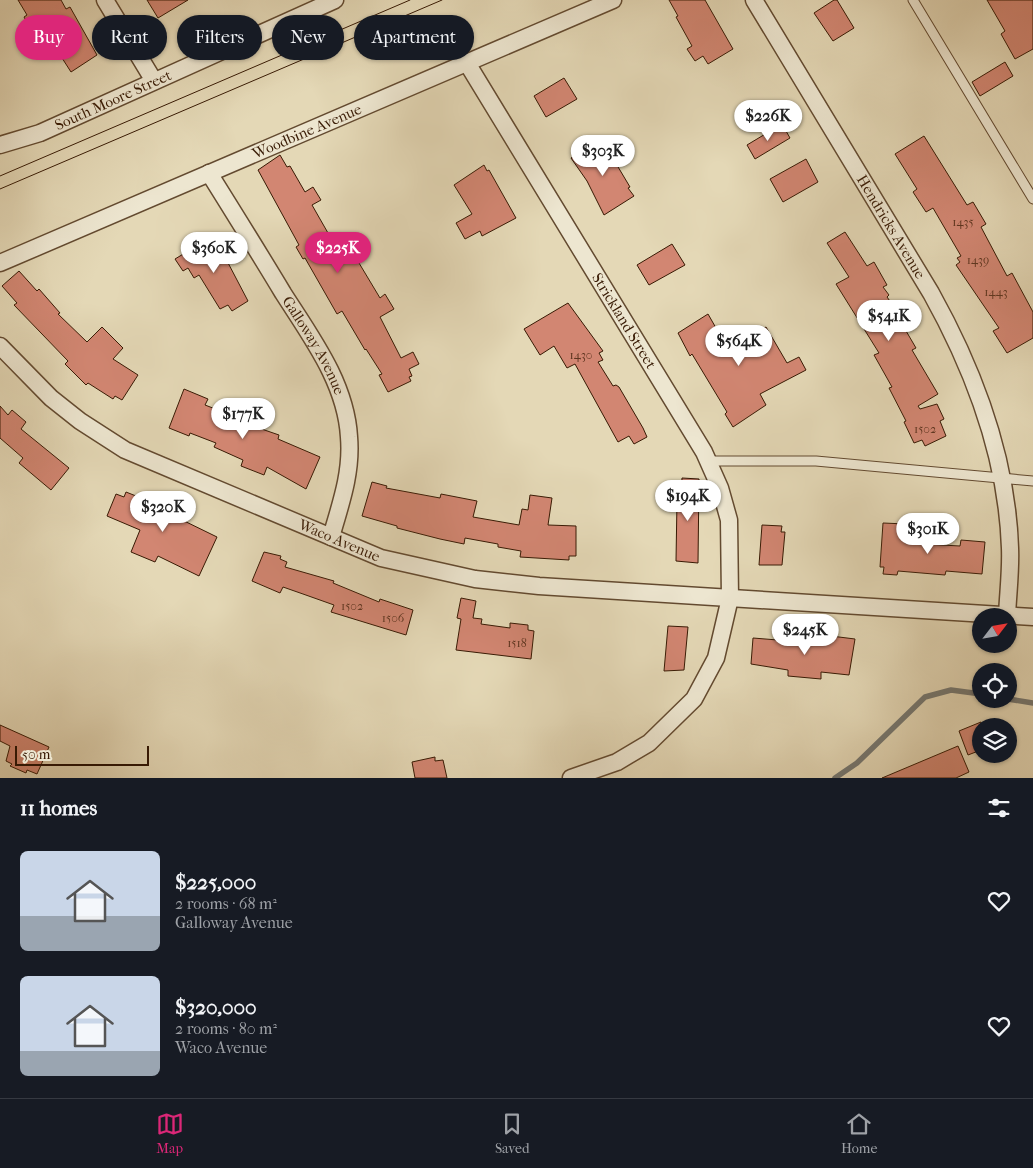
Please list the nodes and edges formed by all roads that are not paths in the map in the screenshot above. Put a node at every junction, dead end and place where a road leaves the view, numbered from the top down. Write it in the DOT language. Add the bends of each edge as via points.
graph roads {
  1 [pos="105,0"];
  2 [pos="335,0"];
  3 [pos="614,0"];
  4 [pos="754,0"];
  5 [pos="913,0"];
  6 [pos="467,63"];
  7 [pos="154,81"];
  8 [pos="0,144"];
  9 [pos="209,173"];
  10 [pos="1033,199"];
  11 [pos="0,263"];
  12 [pos="0,346"];
  13 [pos="708,462"];
  14 [pos="1003,479"];
  15 [pos="1033,481"];
  16 [pos="330,537"];
  17 [pos="730,598"];
  18 [pos="1008,608"];
  19 [pos="972,614"];
  20 [pos="1018,617"];
  21 [pos="1033,618"];
  22 [pos="571,778"];
  1 -- 7 [label="street"];
  2 -- 7 [label="street, South Moore Street"];
  3 -- 6 [label="street, Woodbine Avenue"];
  4 -- 14 [label="street, Hendricks Avenue" via="955,335 973,377"];
  5 -- 10 [label="lane"];
  6 -- 9 [label="street, Woodbine Avenue"];
  6 -- 13 [label="street, Strickland Street"];
  7 -- 8 [label="street, South Moore Street" via="40,133"];
  9 -- 11 [label="street, Woodbine Avenue"];
  9 -- 16 [label="street, Galloway Avenue" via="329,366 343,402 350,461"];
  12 -- 16 [label="street, Waco Avenue" via="51,398 125,450"];
  13 -- 14 [label="lane" via="816,461"];
  13 -- 17 [label="street, Strickland Street" via="729,520"];
  14 -- 15 [label="lane"];
  14 -- 18 [label="street, Hendricks Avenue" via="1010,548"];
  16 -- 17 [label="street, Waco Avenue" via="381,558 475,578 539,586"];
  17 -- 19 [label="street, Waco Avenue"];
  17 -- 22 [label="street, Strickland Street" via="716,658 694,699 649,743 617,762"];
  20 -- 21 [label="street, Waco Avenue"];
}
